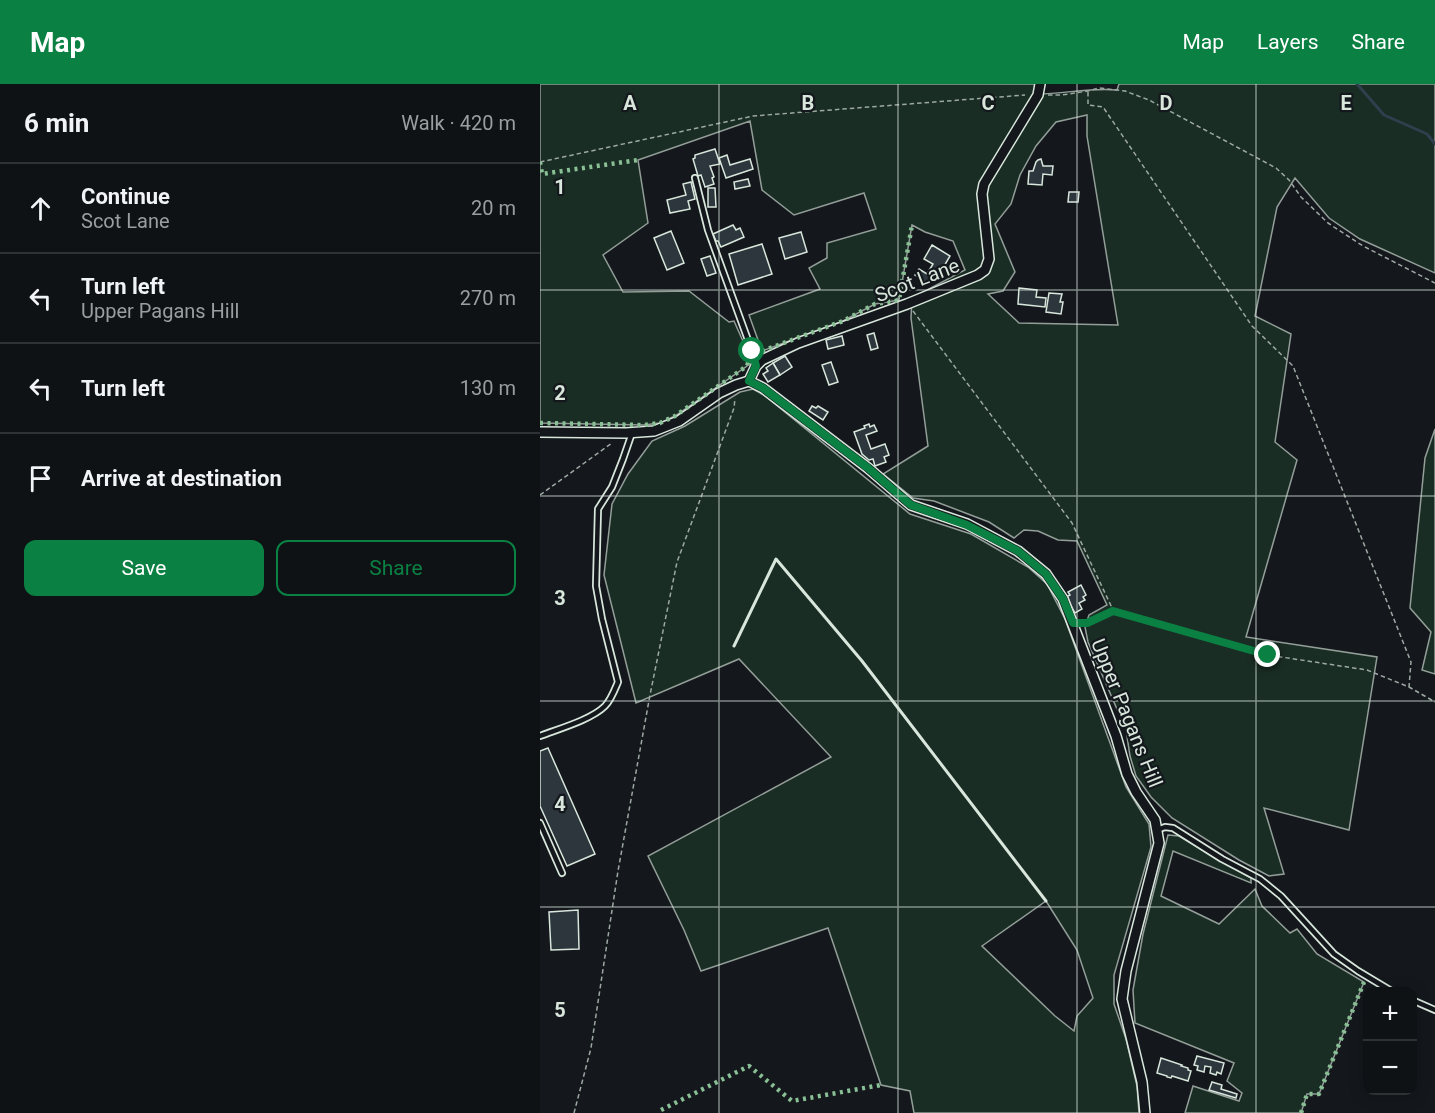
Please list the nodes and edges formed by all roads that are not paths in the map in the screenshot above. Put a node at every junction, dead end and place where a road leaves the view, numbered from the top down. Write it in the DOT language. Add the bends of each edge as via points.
graph roads {
  1 [pos="1040,84"];
  2 [pos="695,178"];
  3 [pos="756,366"];
  4 [pos="749,381"];
  5 [pos="540,432"];
  6 [pos="629,433"];
  7 [pos="540,736"];
  8 [pos="540,823"];
  9 [pos="1157,830"];
  10 [pos="562,873"];
  11 [pos="1385,987"];
  12 [pos="1417,1002"];
  13 [pos="1435,1010"];
  14 [pos="1145,1113"];
  1 -- 3 [label="street, Scot Lane" via="1038,94 984,183 989,259 986,270 907,304 798,343"];
  2 -- 3 [label="lane" via="708,230"];
  3 -- 4 [label="street"];
  4 -- 6 [label="street" via="719,393 679,421 654,431"];
  4 -- 9 [label="street, Upper Pagans Hill" via="868,468 911,505 967,525 1018,551 1046,574 1063,599 1127,774"];
  5 -- 6 [label="street"];
  6 -- 7 [label="lane" via="612,487 598,509 596,586 618,681 605,706"];
  8 -- 10 [label="lane"];
  9 -- 11 [label="lane" via="1173,828 1260,879 1281,896 1334,954"];
  9 -- 14 [label="street" via="1159,843 1122,999 1142,1082"];
  12 -- 13 [label="lane"];
}
